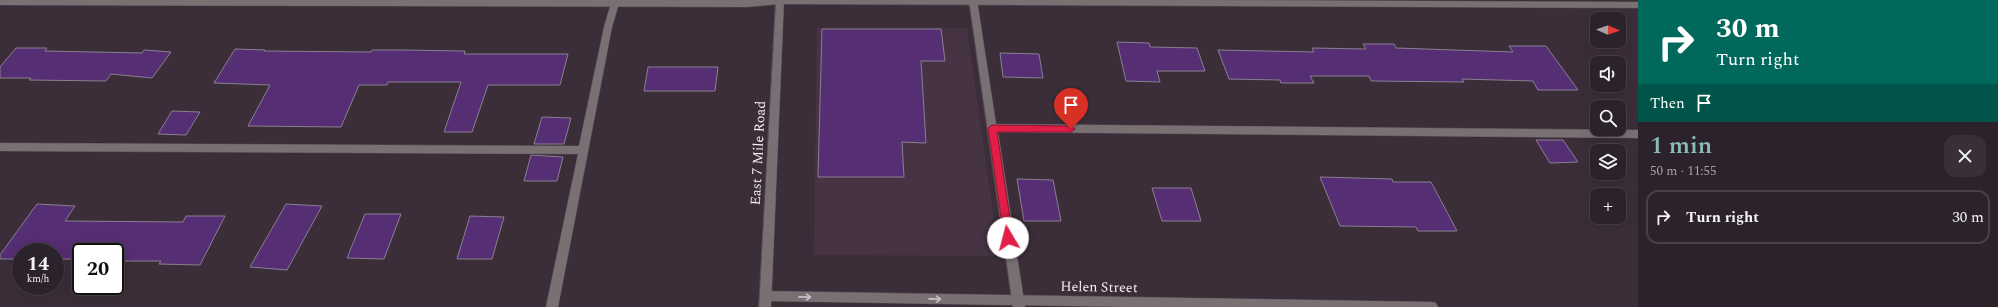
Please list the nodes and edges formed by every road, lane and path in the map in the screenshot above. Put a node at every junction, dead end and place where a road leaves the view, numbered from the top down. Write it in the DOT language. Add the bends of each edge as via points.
graph roads {
  1 [pos="5,1"];
  2 [pos="780,1"];
  3 [pos="973,1"];
  4 [pos="616,2"];
  5 [pos="1638,5"];
  6 [pos="0,9"];
  7 [pos="992,128"];
  8 [pos="1638,134"];
  9 [pos="0,147"];
  10 [pos="584,150"];
  11 [pos="765,302"];
  12 [pos="1018,304"];
  13 [pos="552,307"];
  14 [pos="1432,307"];
  1 -- 4 [label="street"];
  1 -- 6 [label="street"];
  2 -- 3 [label="street"];
  2 -- 4 [label="street" via="746,4"];
  2 -- 11 [label="street, East 7 Mile Road"];
  3 -- 5 [label="street"];
  3 -- 7 [label="street"];
  4 -- 10 [label="street" via="608,27"];
  7 -- 8 [label="street"];
  7 -- 12 [label="street"];
  9 -- 10 [label="street"];
  10 -- 13 [label="street"];
  11 -- 12 [label="street, Helen Street, one-way"];
  12 -- 14 [label="street, Helen Street"];
}
